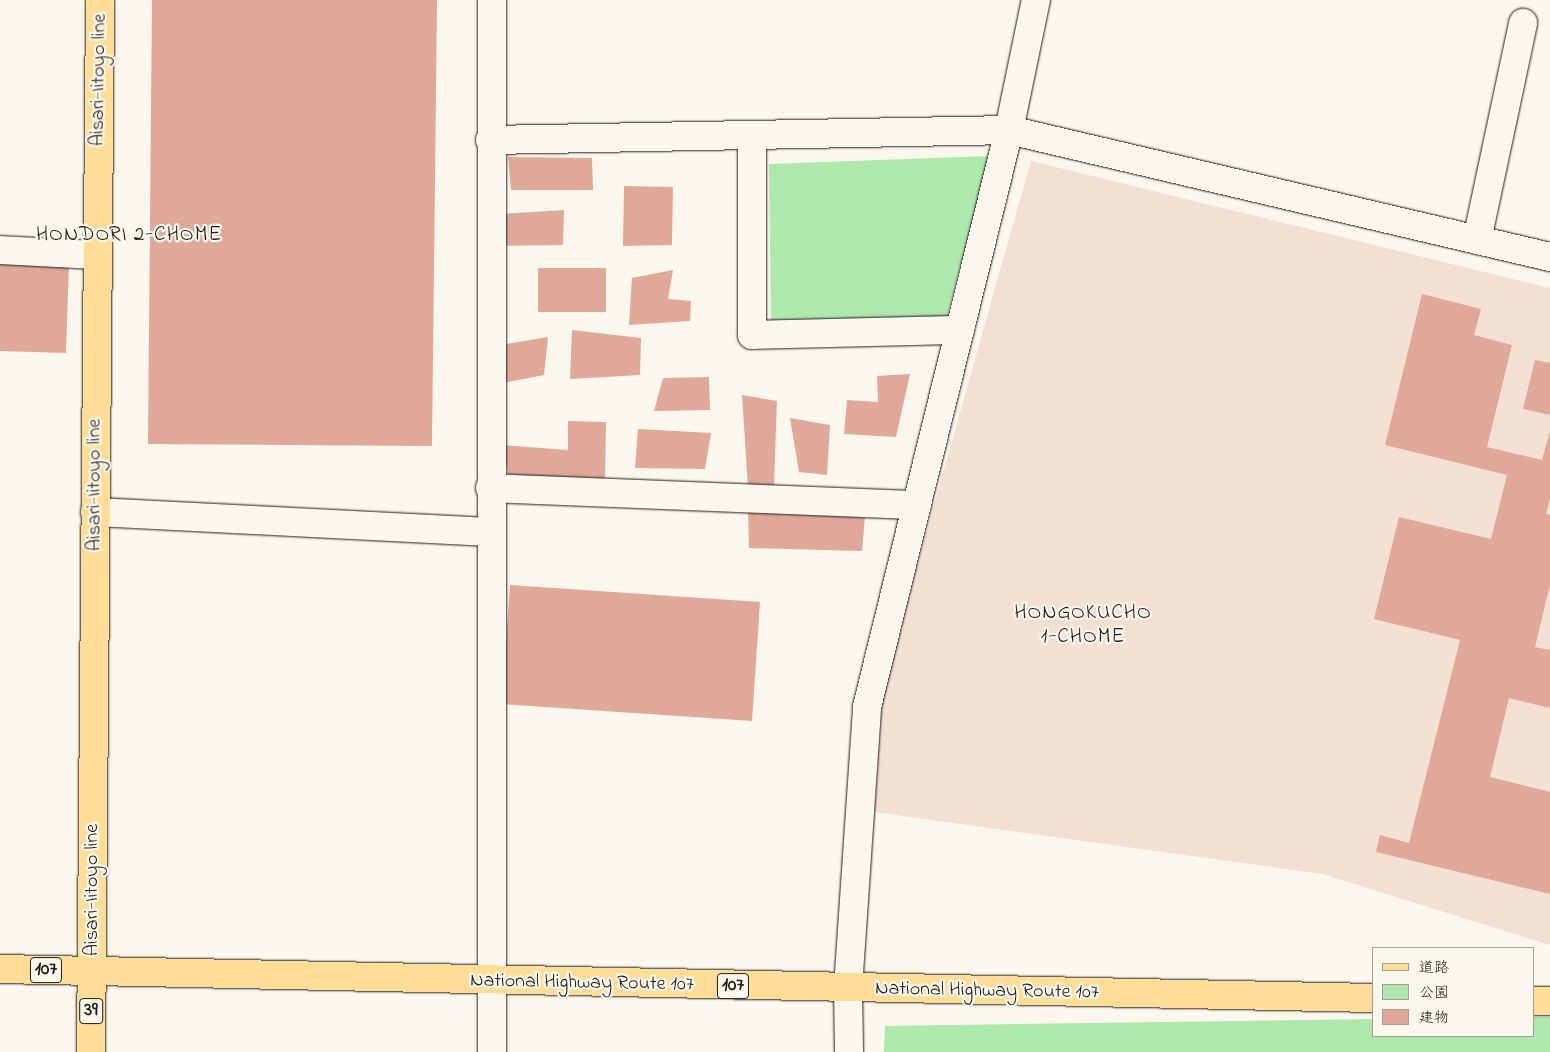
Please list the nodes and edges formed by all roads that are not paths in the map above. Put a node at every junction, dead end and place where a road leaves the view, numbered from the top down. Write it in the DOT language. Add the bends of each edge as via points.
graph roads {
  1 [pos="100,0"];
  2 [pos="492,0"];
  3 [pos="1036,0"];
  4 [pos="1523,23"];
  5 [pos="1009,130"];
  6 [pos="752,135"];
  7 [pos="490,140"];
  8 [pos="1478,240"];
  9 [pos="0,250"];
  10 [pos="96,255"];
  11 [pos="1550,257"];
  12 [pos="960,330"];
  13 [pos="490,488"];
  14 [pos="917,505"];
  15 [pos="95,512"];
  16 [pos="490,532"];
  17 [pos="0,969"];
  18 [pos="92,971"];
  19 [pos="491,982"];
  20 [pos="848,988"];
  21 [pos="1372,998"];
  22 [pos="1535,1001"];
  23 [pos="1550,1001"];
  24 [pos="91,1052"];
  25 [pos="492,1052"];
  26 [pos="849,1052"];
  1 -- 10 [label="main road, Aisari-Iitoyo line"];
  2 -- 7 [label="street"];
  3 -- 5 [label="street"];
  4 -- 8 [label="street"];
  5 -- 6 [label="street"];
  5 -- 8 [label="street"];
  5 -- 12 [label="street"];
  6 -- 7 [label="street"];
  6 -- 12 [label="street" via="752,336"];
  7 -- 13 [label="street"];
  8 -- 11 [label="street"];
  9 -- 10 [label="street"];
  10 -- 15 [label="main road, Aisari-Iitoyo line"];
  12 -- 14 [label="street"];
  13 -- 14 [label="street"];
  13 -- 16 [label="street"];
  14 -- 20 [label="street" via="867,707"];
  15 -- 16 [label="street"];
  15 -- 18 [label="main road, Aisari-Iitoyo line"];
  16 -- 19 [label="street"];
  17 -- 18 [label="main road, National Highway Route 107 / 107"];
  18 -- 19 [label="main road, National Highway Route 107 / 107"];
  18 -- 24 [label="main road, 39"];
  19 -- 20 [label="main road, National Highway Route 107 / 107"];
  19 -- 25 [label="street"];
  20 -- 21 [label="main road, National Highway Route 107 / 107"];
  20 -- 26 [label="street"];
  22 -- 23 [label="main road"];
}
